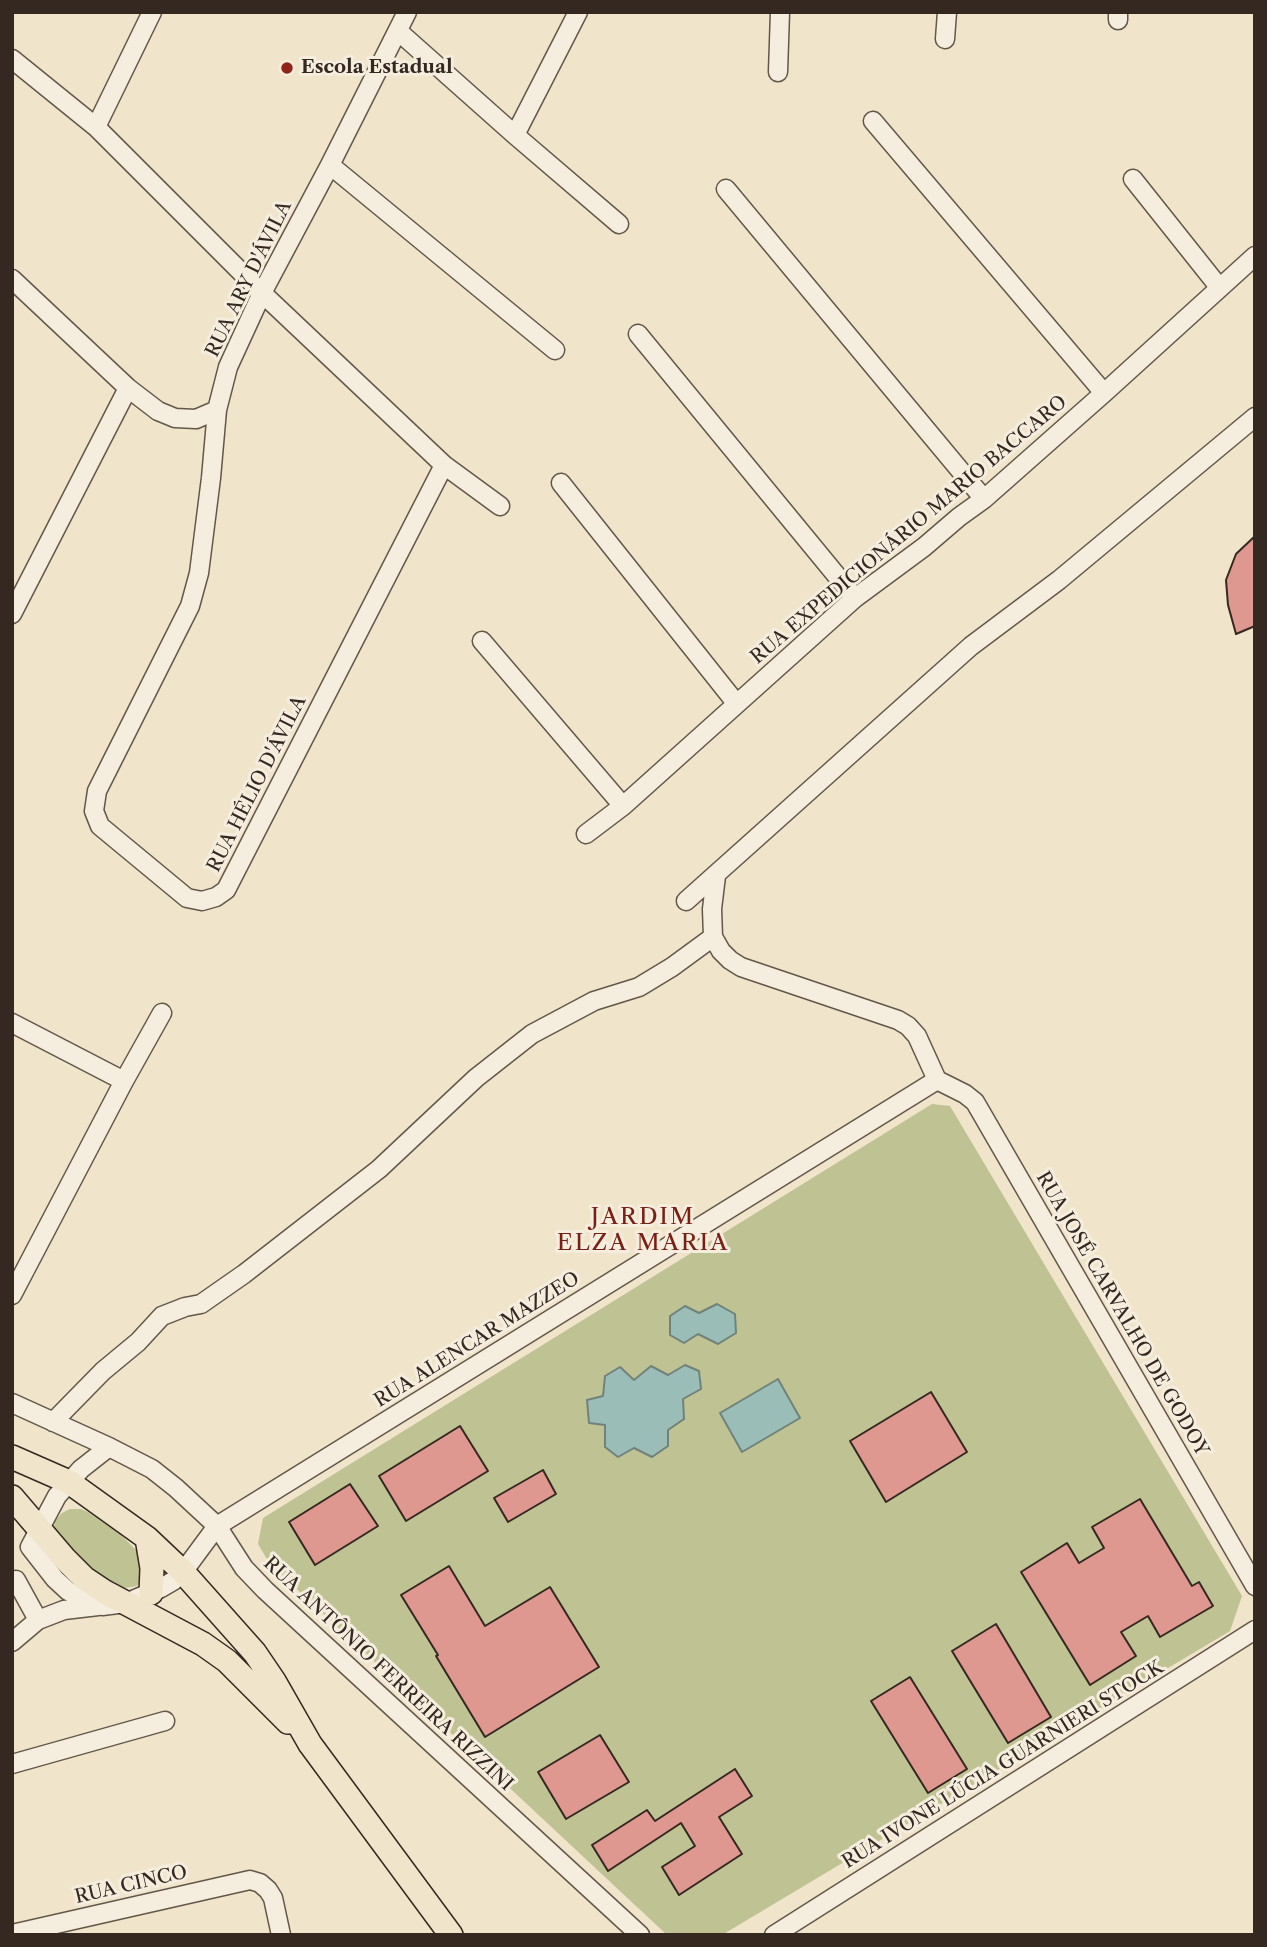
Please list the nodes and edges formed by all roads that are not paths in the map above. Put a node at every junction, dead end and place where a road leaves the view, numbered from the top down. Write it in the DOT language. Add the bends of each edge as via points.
graph roads {
  1 [pos="152,12"];
  2 [pos="407,12"];
  3 [pos="578,12"];
  4 [pos="780,12"];
  5 [pos="947,12"];
  6 [pos="398,31"];
  7 [pos="945,39"];
  8 [pos="12,59"];
  9 [pos="778,72"];
  10 [pos="873,121"];
  11 [pos="96,127"];
  12 [pos="514,135"];
  13 [pos="330,165"];
  14 [pos="1133,179"];
  15 [pos="726,189"];
  16 [pos="619,224"];
  17 [pos="1255,256"];
  18 [pos="12,279"];
  19 [pos="1219,286"];
  20 [pos="262,293"];
  21 [pos="638,334"];
  22 [pos="555,350"];
  23 [pos="128,388"];
  24 [pos="1104,393"];
  25 [pos="217,411"];
  26 [pos="1255,417"];
  27 [pos="444,465"];
  28 [pos="561,483"];
  29 [pos="984,499"];
  30 [pos="500,506"];
  31 [pos="855,598"];
  32 [pos="12,614"];
  33 [pos="482,641"];
  34 [pos="736,703"];
  35 [pos="623,806"];
  36 [pos="586,834"];
  37 [pos="716,876"];
  38 [pos="686,901"];
  39 [pos="713,937"];
  40 [pos="162,1013"];
  41 [pos="12,1023"];
  42 [pos="937,1080"];
  43 [pos="124,1081"];
  44 [pos="12,1295"];
  45 [pos="12,1403"];
  46 [pos="53,1422"];
  47 [pos="109,1447"];
  48 [pos="12,1457"];
  49 [pos="69,1482"];
  50 [pos="12,1497"];
  51 [pos="217,1526"];
  52 [pos="34,1537"];
  53 [pos="147,1538"];
  54 [pos="183,1572"];
  55 [pos="14,1582"];
  56 [pos="1255,1586"];
  57 [pos="151,1592"];
  58 [pos="126,1603"];
  59 [pos="102,1606"];
  60 [pos="38,1620"];
  61 [pos="1255,1630"];
  62 [pos="12,1642"];
  63 [pos="164,1721"];
  64 [pos="310,1744"];
  65 [pos="12,1764"];
  66 [pos="12,1934"];
  67 [pos="281,1935"];
  68 [pos="450,1935"];
  69 [pos="640,1935"];
  70 [pos="774,1935"];
  1 -- 11 [label="street"];
  2 -- 6 [label="street, RUA ARY D'ÁVILA"];
  3 -- 12 [label="street"];
  4 -- 9 [label="street"];
  5 -- 7 [label="street"];
  6 -- 12 [label="street"];
  6 -- 13 [label="street, RUA ARY D'ÁVILA"];
  8 -- 11 [label="street"];
  10 -- 24 [label="street"];
  11 -- 20 [label="street"];
  12 -- 16 [label="street"];
  13 -- 20 [label="street, RUA ARY D'ÁVILA"];
  13 -- 22 [label="street"];
  14 -- 19 [label="street"];
  15 -- 29 [label="street"];
  17 -- 19 [label="street, RUA EXPEDICIONÁRIO MARIO BACCARO"];
  18 -- 23 [label="street"];
  19 -- 24 [label="street, RUA EXPEDICIONÁRIO MARIO BACCARO"];
  20 -- 25 [label="street, RUA ARY D'ÁVILA" via="229,367"];
  20 -- 27 [label="street"];
  21 -- 31 [label="street"];
  23 -- 25 [label="street" via="175,418 196,419"];
  23 -- 32 [label="street"];
  24 -- 29 [label="street, RUA EXPEDICIONÁRIO MARIO BACCARO"];
  25 -- 27 [label="street, RUA HÉLIO D'ÁVILA" via="201,560 190,606 97,791 94,811 100,826 187,898 202,901 226,890"];
  26 -- 37 [label="street" via="1059,580 971,646"];
  27 -- 30 [label="street"];
  28 -- 34 [label="street"];
  29 -- 31 [label="street, RUA EXPEDICIONÁRIO MARIO BACCARO"];
  31 -- 34 [label="street, RUA EXPEDICIONÁRIO MARIO BACCARO"];
  33 -- 35 [label="street"];
  34 -- 35 [label="street, RUA EXPEDICIONÁRIO MARIO BACCARO"];
  35 -- 36 [label="street, RUA EXPEDICIONÁRIO MARIO BACCARO"];
  37 -- 38 [label="street"];
  37 -- 39 [label="street"];
  39 -- 42 [label="street" via="721,951 741,967 908,1026"];
  39 -- 46 [label="street" via="639,987 594,1001 532,1034 379,1169 244,1274 201,1304 162,1316"];
  40 -- 43 [label="street"];
  41 -- 43 [label="street"];
  42 -- 51 [label="street, RUA ALENCAR MAZZEO"];
  42 -- 56 [label="street, RUA JOSÉ CARVALHO DE GODOY" via="975,1102"];
  43 -- 44 [label="street"];
  45 -- 46 [label="street, RUA ANTÔNIO FERREIRA RIZZINI"];
  46 -- 47 [label="street, RUA ANTÔNIO FERREIRA RIZZINI"];
  47 -- 49 [label="street"];
  47 -- 51 [label="street, RUA ANTÔNIO FERREIRA RIZZINI" via="152,1469"];
  48 -- 49 [label="main road"];
  49 -- 52 [label="street"];
  49 -- 53 [label="main road"];
  50 -- 52 [label="main road"];
  51 -- 54 [label="street"];
  51 -- 69 [label="street, RUA ANTÔNIO FERREIRA RIZZINI" via="244,1568 265,1590"];
  52 -- 55 [label="street"];
  52 -- 58 [label="main road" via="84,1578"];
  52 -- 59 [label="street" via="55,1579 68,1591"];
  53 -- 54 [label="main road"];
  53 -- 57 [label="main road"];
  54 -- 57 [label="street"];
  54 -- 64 [label="main road" via="255,1653"];
  55 -- 60 [label="street"];
  57 -- 58 [label="street"];
  58 -- 59 [label="street"];
  58 -- 64 [label="main road" via="227,1661"];
  59 -- 60 [label="street"];
  60 -- 62 [label="street"];
  61 -- 70 [label="street, RUA IVONE LÚCIA GUARNIERI STOCK"];
  63 -- 65 [label="street"];
  64 -- 68 [label="main road"];
  66 -- 67 [label="street, RUA CINCO" via="250,1880 268,1890"];
}
